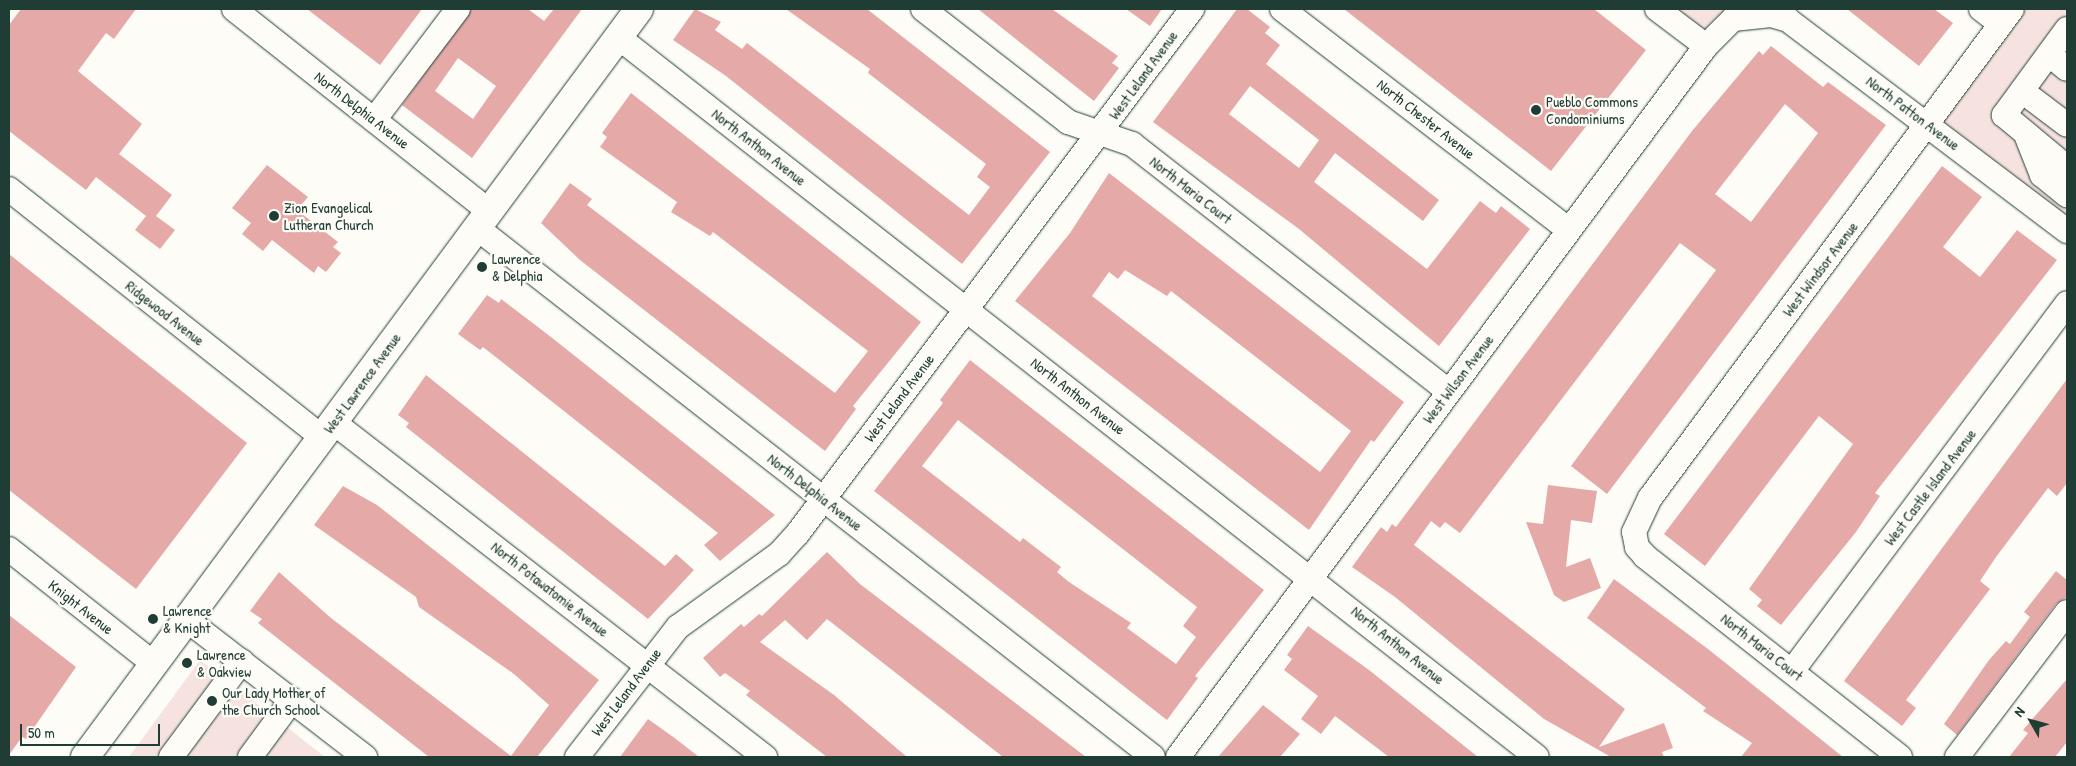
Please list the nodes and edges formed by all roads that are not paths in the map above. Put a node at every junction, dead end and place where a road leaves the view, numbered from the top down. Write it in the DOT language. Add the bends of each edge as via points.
graph roads {
  1 [pos="234,9"];
  2 [pos="458,9"];
  3 [pos="639,9"];
  4 [pos="923,9"];
  5 [pos="1192,9"];
  6 [pos="1282,9"];
  7 [pos="1657,9"];
  8 [pos="1981,9"];
  9 [pos="1750,14"];
  10 [pos="2006,16"];
  11 [pos="2067,29"];
  12 [pos="618,36"];
  13 [pos="1706,46"];
  14 [pos="2049,54"];
  15 [pos="2067,69"];
  16 [pos="2022,91"];
  17 [pos="374,120"];
  18 [pos="1928,124"];
  19 [pos="2067,126"];
  20 [pos="1101,132"];
  21 [pos="2027,137"];
  22 [pos="2067,174"];
  23 [pos="9,189"];
  24 [pos="2067,194"];
  25 [pos="483,219"];
  26 [pos="1569,230"];
  27 [pos="2067,231"];
  28 [pos="2067,303"];
  29 [pos="966,310"];
  30 [pos="1448,391"];
  31 [pos="328,429"];
  32 [pos="823,499"];
  33 [pos="1634,532"];
  34 [pos="9,549"];
  35 [pos="1312,576"];
  36 [pos="2067,612"];
  37 [pos="187,620"];
  38 [pos="242,661"];
  39 [pos="646,663"];
  40 [pos="154,664"];
  41 [pos="1792,671"];
  42 [pos="292,700"];
  43 [pos="85,757"];
  44 [pos="171,757"];
  45 [pos="250,757"];
  46 [pos="365,757"];
  47 [pos="577,757"];
  48 [pos="765,757"];
  49 [pos="1153,757"];
  50 [pos="1178,757"];
  51 [pos="1537,757"];
  52 [pos="1900,757"];
  53 [pos="1957,757"];
  1 -- 17 [label="street, North Delphia Avenue"];
  2 -- 17 [label="street"];
  3 -- 12 [label="main road, West Lawrence Avenue"];
  4 -- 20 [label="street, North Maria Court" via="1068,122"];
  5 -- 20 [label="street, West Leland Avenue"];
  6 -- 26 [label="street, North Chester Avenue"];
  7 -- 13 [label="street"];
  8 -- 10 [label="street"];
  9 -- 13 [label="street, West Wilson Avenue" via="1734,19"];
  9 -- 18 [label="street, North Patton Avenue" via="1788,20"];
  10 -- 18 [label="street, West Windsor Avenue"];
  11 -- 14 [label="street"];
  12 -- 25 [label="main road, West Lawrence Avenue"];
  12 -- 29 [label="street, North Anthon Avenue"];
  13 -- 26 [label="street, West Wilson Avenue"];
  14 -- 15 [label="street"];
  14 -- 16 [label="street"];
  16 -- 19 [label="street"];
  16 -- 21 [label="street" via="2004,115"];
  17 -- 25 [label="street, North Delphia Avenue"];
  18 -- 27 [label="street, North Patton Avenue"];
  18 -- 33 [label="street, West Windsor Avenue" via="1650,498"];
  20 -- 29 [label="street, West Leland Avenue"];
  20 -- 30 [label="street, North Maria Court" via="1132,144"];
  21 -- 22 [label="street" via="2065,166"];
  21 -- 24 [label="street" via="2042,175"];
  23 -- 31 [label="street, Ridgewood Avenue"];
  25 -- 31 [label="main road, West Lawrence Avenue"];
  25 -- 32 [label="street, North Delphia Avenue"];
  26 -- 30 [label="street, West Wilson Avenue"];
  28 -- 41 [label="street, West Castle Island Avenue"];
  29 -- 32 [label="street, West Leland Avenue"];
  29 -- 35 [label="street, North Anthon Avenue"];
  30 -- 35 [label="street, West Wilson Avenue"];
  31 -- 37 [label="main road, West Lawrence Avenue"];
  31 -- 39 [label="street, North Potawatomie Avenue"];
  32 -- 39 [label="street, West Leland Avenue" via="779,554 703,605"];
  32 -- 49 [label="street, North Delphia Avenue"];
  33 -- 41 [label="street, North Maria Court" via="1636,547 1645,556"];
  34 -- 40 [label="street, Knight Avenue"];
  35 -- 50 [label="street, West Wilson Avenue"];
  35 -- 51 [label="street, North Anthon Avenue"];
  36 -- 53 [label="street"];
  37 -- 38 [label="street"];
  37 -- 40 [label="main road, West Lawrence Avenue"];
  38 -- 42 [label="street"];
  38 -- 44 [label="street"];
  39 -- 47 [label="street, West Leland Avenue"];
  39 -- 48 [label="street, North Potawatomie Avenue"];
  40 -- 43 [label="main road, West Lawrence Avenue"];
  41 -- 52 [label="street, North Maria Court"];
  42 -- 45 [label="street"];
  42 -- 46 [label="street"];
}
